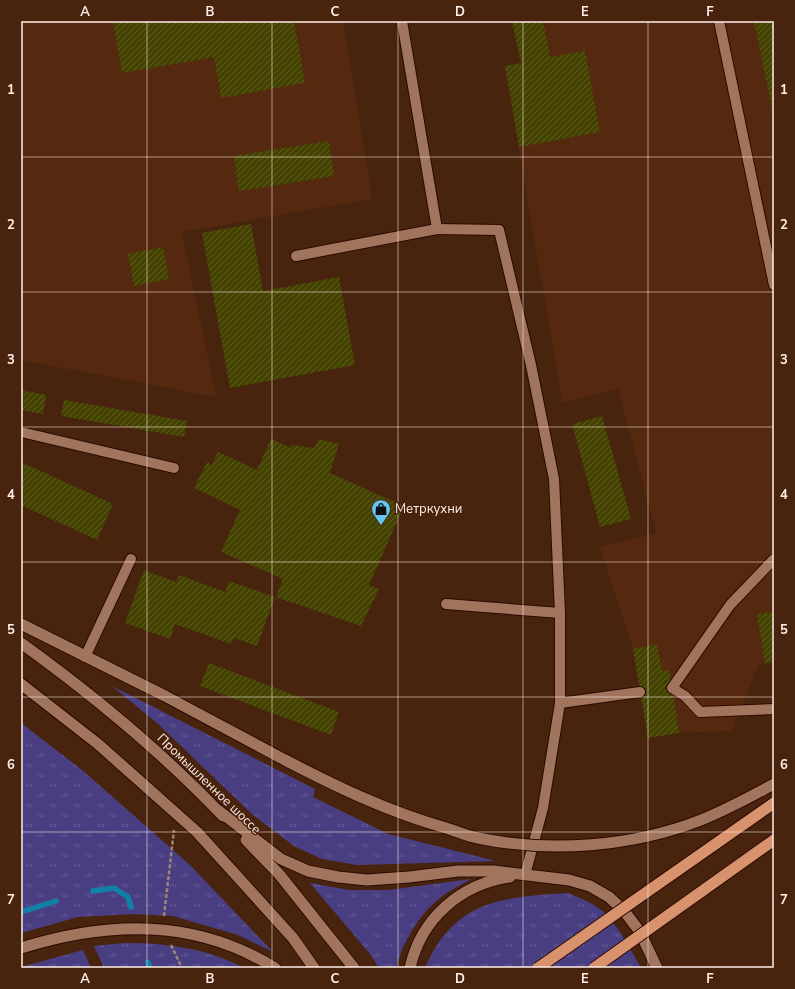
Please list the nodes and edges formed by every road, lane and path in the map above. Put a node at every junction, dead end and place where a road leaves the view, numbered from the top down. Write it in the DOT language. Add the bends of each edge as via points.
graph roads {
  1 [pos="402,21"];
  2 [pos="719,21"];
  3 [pos="437,229"];
  4 [pos="296,256"];
  5 [pos="774,285"];
  6 [pos="21,432"];
  7 [pos="174,468"];
  8 [pos="131,559"];
  9 [pos="774,559"];
  10 [pos="446,604"];
  11 [pos="560,613"];
  12 [pos="21,624"];
  13 [pos="21,643"];
  14 [pos="85,657"];
  15 [pos="21,684"];
  16 [pos="640,692"];
  17 [pos="560,703"];
  18 [pos="774,709"];
  19 [pos="774,784"];
  20 [pos="774,803"];
  21 [pos="219,811"];
  22 [pos="176,814"];
  23 [pos="774,840"];
  24 [pos="525,875"];
  25 [pos="162,929"];
  26 [pos="21,948"];
  27 [pos="182,968"];
  28 [pos="275,968"];
  29 [pos="314,968"];
  30 [pos="354,968"];
  31 [pos="410,968"];
  32 [pos="538,968"];
  33 [pos="594,968"];
  34 [pos="657,968"];
  1 -- 3 [label="lane"];
  2 -- 5 [label="lane"];
  3 -- 4 [label="lane"];
  3 -- 11 [label="lane" via="499,230 531,365 554,479"];
  6 -- 7 [label="lane"];
  8 -- 14 [label="lane"];
  9 -- 18 [label="lane" via="730,605 672,688 685,696 700,712"];
  10 -- 11 [label="lane"];
  11 -- 17 [label="lane"];
  12 -- 14 [label="main road"];
  13 -- 21 [label="main road, Промышленное шоссе" via="66,675 146,742"];
  14 -- 19 [label="main road, bridge" via="333,785 393,812 476,838 517,844 597,843 633,838 668,831 700,820"];
  15 -- 22 [label="main road" via="98,744"];
  16 -- 17 [label="lane"];
  17 -- 24 [label="lane" via="543,808"];
  20 -- 32 [label="highway, bridge"];
  21 -- 24 [label="main road" via="281,859 308,870 338,877 367,880 458,871 494,871"];
  21 -- 30 [label="main road, Промышленное шоссе" via="279,874"];
  22 -- 25 [label="path"];
  22 -- 29 [label="main road" via="196,832 288,932"];
  23 -- 33 [label="highway, bridge"];
  24 -- 31 [label="main road" via="497,879 472,887 450,901 433,918 420,937"];
  24 -- 34 [label="main road" via="569,880 590,886 609,897 625,912 640,932"];
  25 -- 26 [label="main road" via="101,929 45,940"];
  25 -- 27 [label="path"];
  25 -- 28 [label="main road" via="224,944 256,956"];
}
